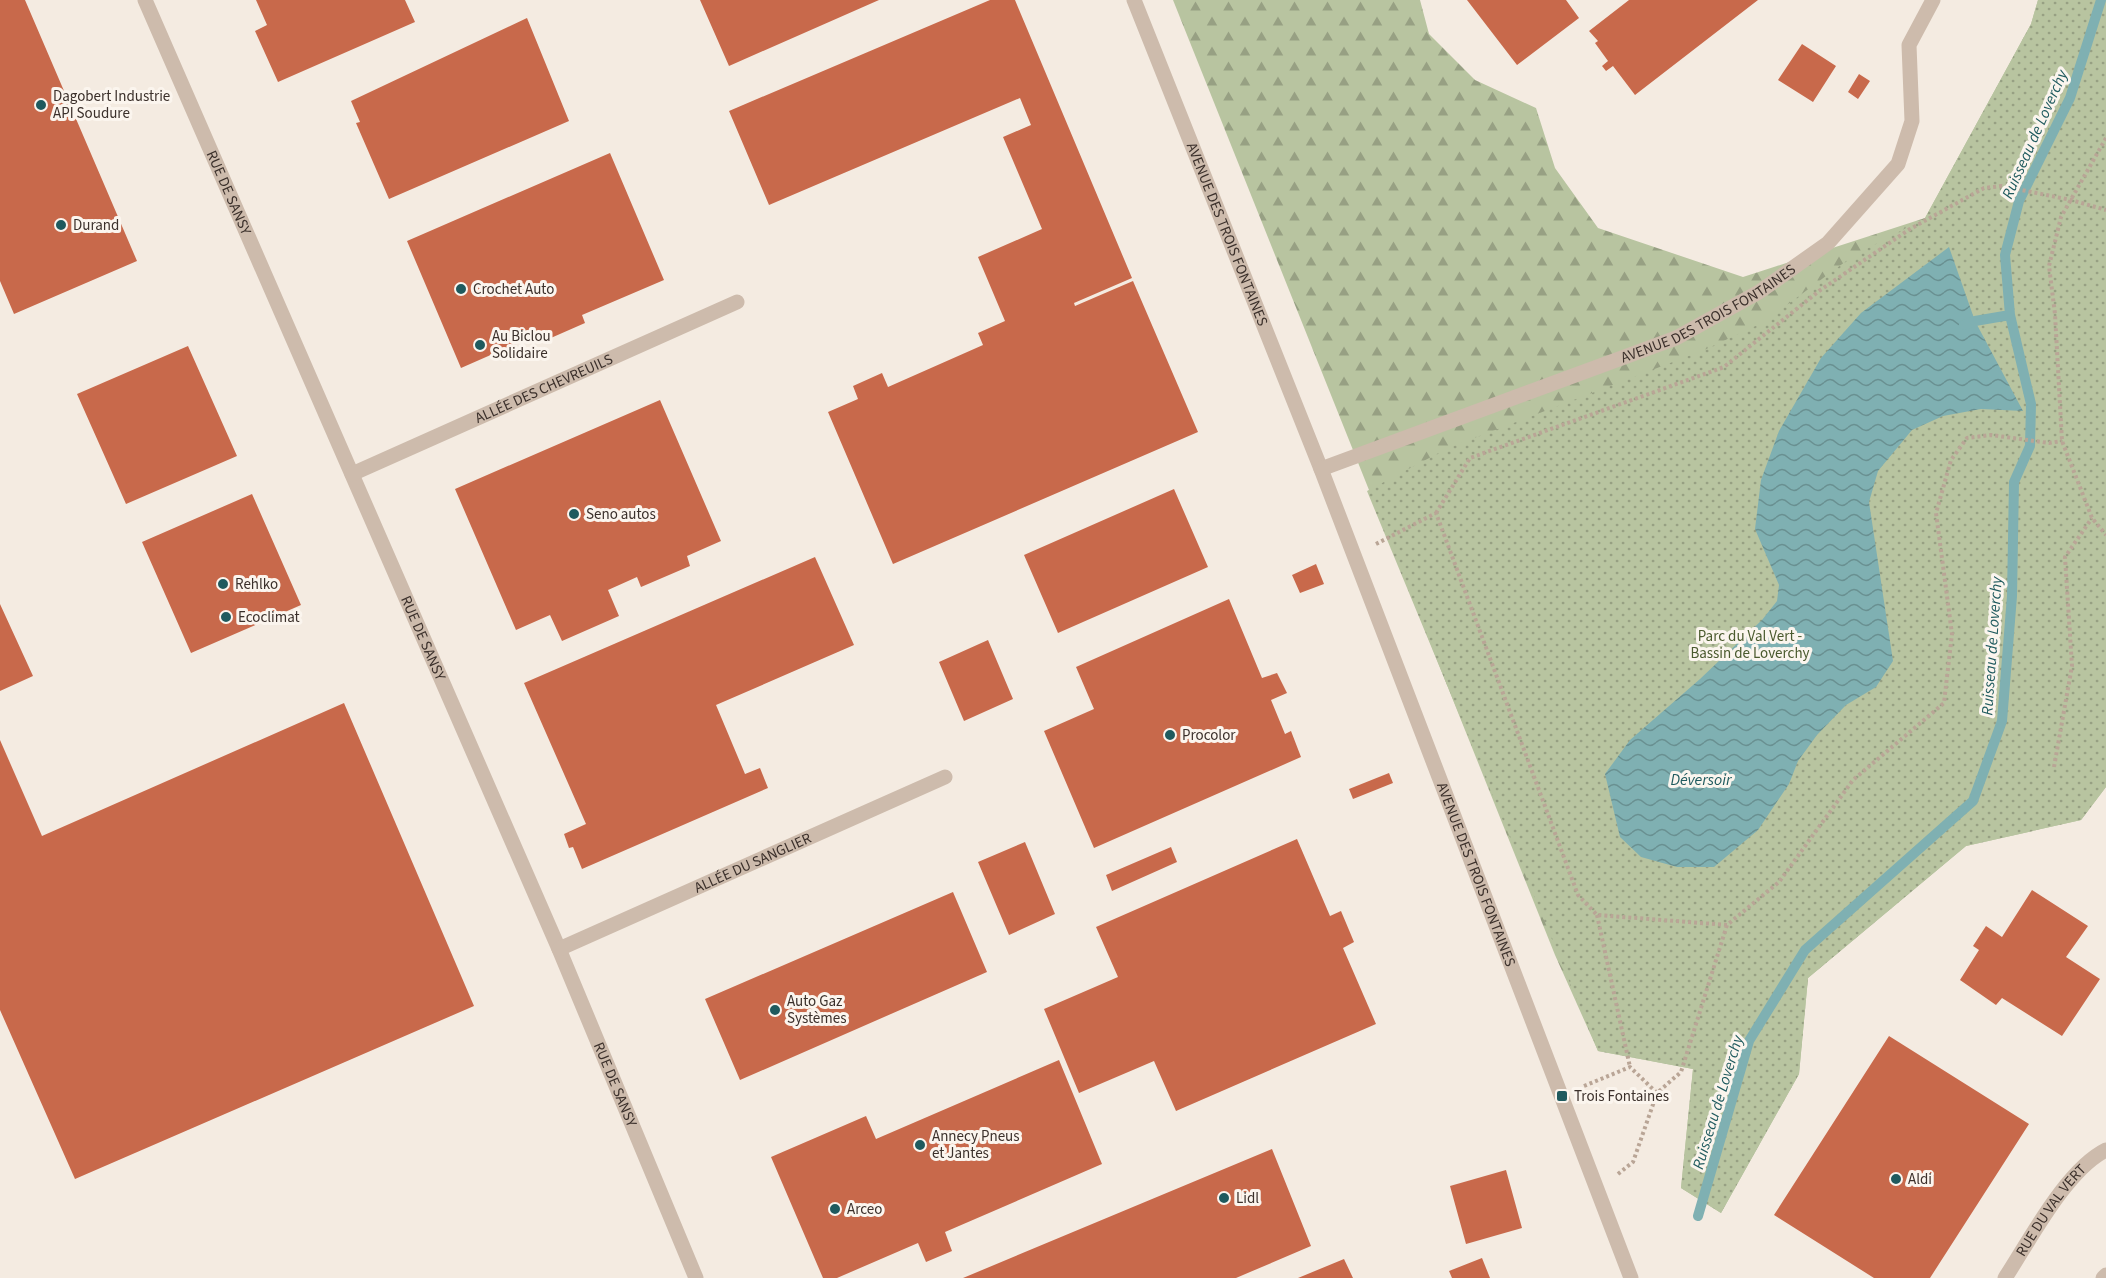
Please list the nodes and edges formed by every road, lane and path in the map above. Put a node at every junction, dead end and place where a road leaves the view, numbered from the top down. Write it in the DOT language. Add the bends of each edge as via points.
graph roads {
  1 [pos="145,0"];
  2 [pos="1134,0"];
  3 [pos="1933,0"];
  4 [pos="2106,138"];
  5 [pos="2002,186"];
  6 [pos="2071,200"];
  7 [pos="2106,210"];
  8 [pos="737,302"];
  9 [pos="2062,441"];
  10 [pos="1321,469"];
  11 [pos="352,474"];
  12 [pos="2092,518"];
  13 [pos="2106,535"];
  14 [pos="1354,555"];
  15 [pos="2054,766"];
  16 [pos="945,777"];
  17 [pos="1597,915"];
  18 [pos="1727,925"];
  19 [pos="559,949"];
  20 [pos="1630,1067"];
  21 [pos="1657,1093"];
  22 [pos="1562,1096"];
  23 [pos="2106,1150"];
  24 [pos="1598,1192"];
  25 [pos="696,1278"];
  26 [pos="1631,1278"];
  27 [pos="2005,1278"];
  1 -- 11 [label="street, RUE DE SANSY"];
  2 -- 10 [label="street, AVENUE DES TROIS FONTAINES"];
  3 -- 10 [label="street, AVENUE DES TROIS FONTAINES" via="1909,45 1912,121 1898,164 1828,243 1759,292 1676,338"];
  4 -- 6 [label="path"];
  5 -- 6 [label="path"];
  6 -- 7 [label="path"];
  6 -- 9 [label="path" via="2061,217 2049,266"];
  8 -- 11 [label="street, ALLÉE DES CHEVREUILS"];
  9 -- 12 [label="path"];
  9 -- 18 [label="path" via="2049,443 1991,435 1967,438 1951,460 1936,513 1952,634 1944,703 1853,780 1779,882"];
  10 -- 14 [label="street, AVENUE DES TROIS FONTAINES"];
  11 -- 19 [label="street, RUE DE SANSY"];
  12 -- 13 [label="path"];
  12 -- 15 [label="path" via="2065,556 2072,666"];
  14 -- 17 [label="path" via="1436,513 1578,896"];
  14 -- 22 [label="street, AVENUE DES TROIS FONTAINES"];
  16 -- 19 [label="street, ALLÉE DU SANGLIER"];
  17 -- 18 [label="path"];
  17 -- 20 [label="path"];
  18 -- 21 [label="path" via="1681,1072"];
  19 -- 25 [label="street, RUE DE SANSY"];
  20 -- 21 [label="path"];
  20 -- 22 [label="path"];
  21 -- 24 [label="path" via="1633,1162"];
  22 -- 24 [label="street, AVENUE DES TROIS FONTAINES"];
  23 -- 27 [label="street, RUE DU VAL VERT" via="2089,1159 2068,1183"];
  24 -- 26 [label="street, AVENUE DES TROIS FONTAINES"];
}
